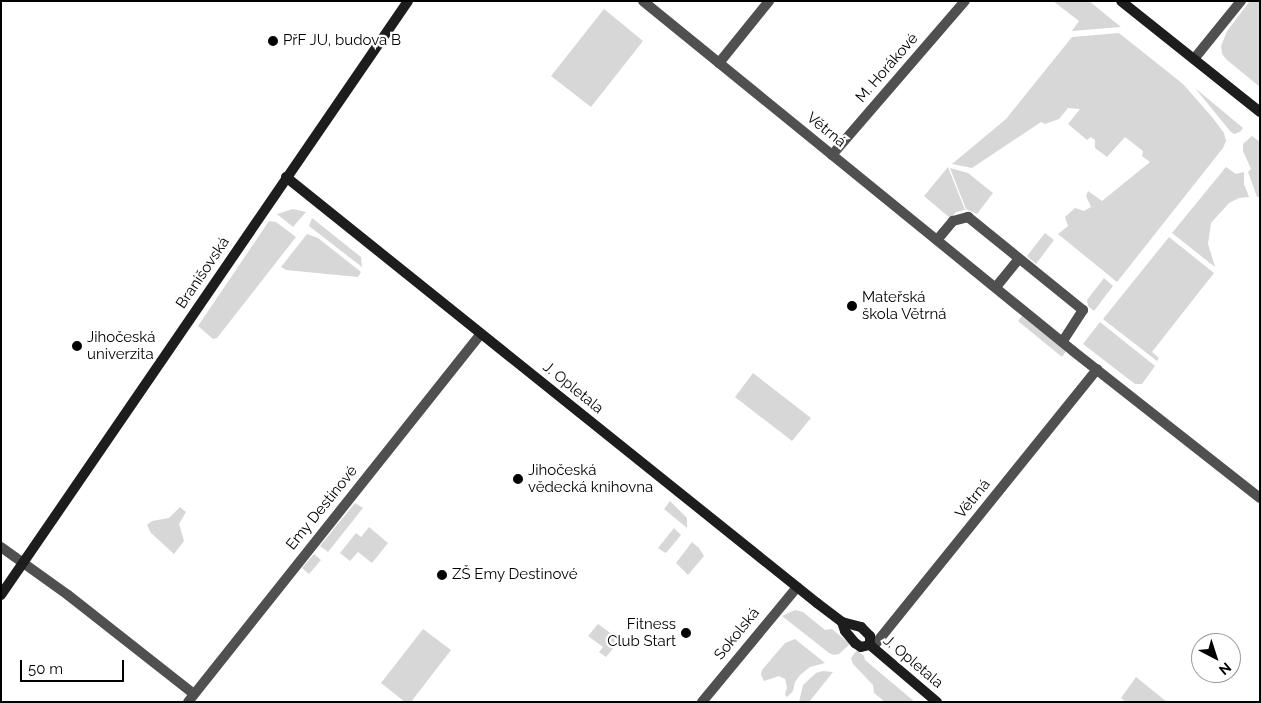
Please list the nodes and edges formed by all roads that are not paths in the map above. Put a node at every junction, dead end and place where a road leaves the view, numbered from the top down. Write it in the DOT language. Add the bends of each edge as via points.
graph roads {
  1 [pos="408,1"];
  2 [pos="643,1"];
  3 [pos="769,1"];
  4 [pos="965,1"];
  5 [pos="1122,1"];
  6 [pos="1241,1"];
  7 [pos="1194,59"];
  8 [pos="720,62"];
  9 [pos="1260,112"];
  10 [pos="832,155"];
  11 [pos="286,177"];
  12 [pos="937,240"];
  13 [pos="1019,259"];
  14 [pos="996,287"];
  15 [pos="481,334"];
  16 [pos="1062,342"];
  17 [pos="1097,369"];
  18 [pos="1260,498"];
  19 [pos="1,547"];
  20 [pos="24,563"];
  21 [pos="797,587"];
  22 [pos="1,595"];
  23 [pos="842,622"];
  24 [pos="871,646"];
  25 [pos="191,698"];
  26 [pos="702,702"];
  27 [pos="937,702"];
  1 -- 11 [label="street, Branišovská"];
  2 -- 8 [label="street, Větrná"];
  3 -- 8 [label="street"];
  4 -- 10 [label="street, M. Horákové"];
  5 -- 7 [label="street"];
  6 -- 7 [label="street"];
  7 -- 9 [label="street"];
  8 -- 10 [label="street, Větrná"];
  10 -- 12 [label="street, Větrná"];
  11 -- 15 [label="street, J. Opletala"];
  11 -- 20 [label="street, Branišovská"];
  12 -- 13 [label="street" via="953,221 968,217"];
  12 -- 14 [label="street, Větrná"];
  13 -- 14 [label="street"];
  13 -- 16 [label="street" via="1083,310"];
  14 -- 16 [label="street, Větrná"];
  15 -- 21 [label="street, J. Opletala"];
  15 -- 25 [label="street, Emy Destinové"];
  16 -- 17 [label="street, Větrná"];
  17 -- 18 [label="street, Větrná"];
  17 -- 24 [label="street, Větrná"];
  19 -- 20 [label="street"];
  20 -- 22 [label="street, Branišovská"];
  20 -- 25 [label="street"];
  21 -- 23 [label="street, J. Opletala"];
  21 -- 26 [label="street, Sokolská"];
  23 -- 24 [label="street, J. Opletala" via="851,640 861,647"];
  23 -- 24 [label="street, J. Opletala" via="862,627 870,636"];
  24 -- 27 [label="street, J. Opletala"];
}
